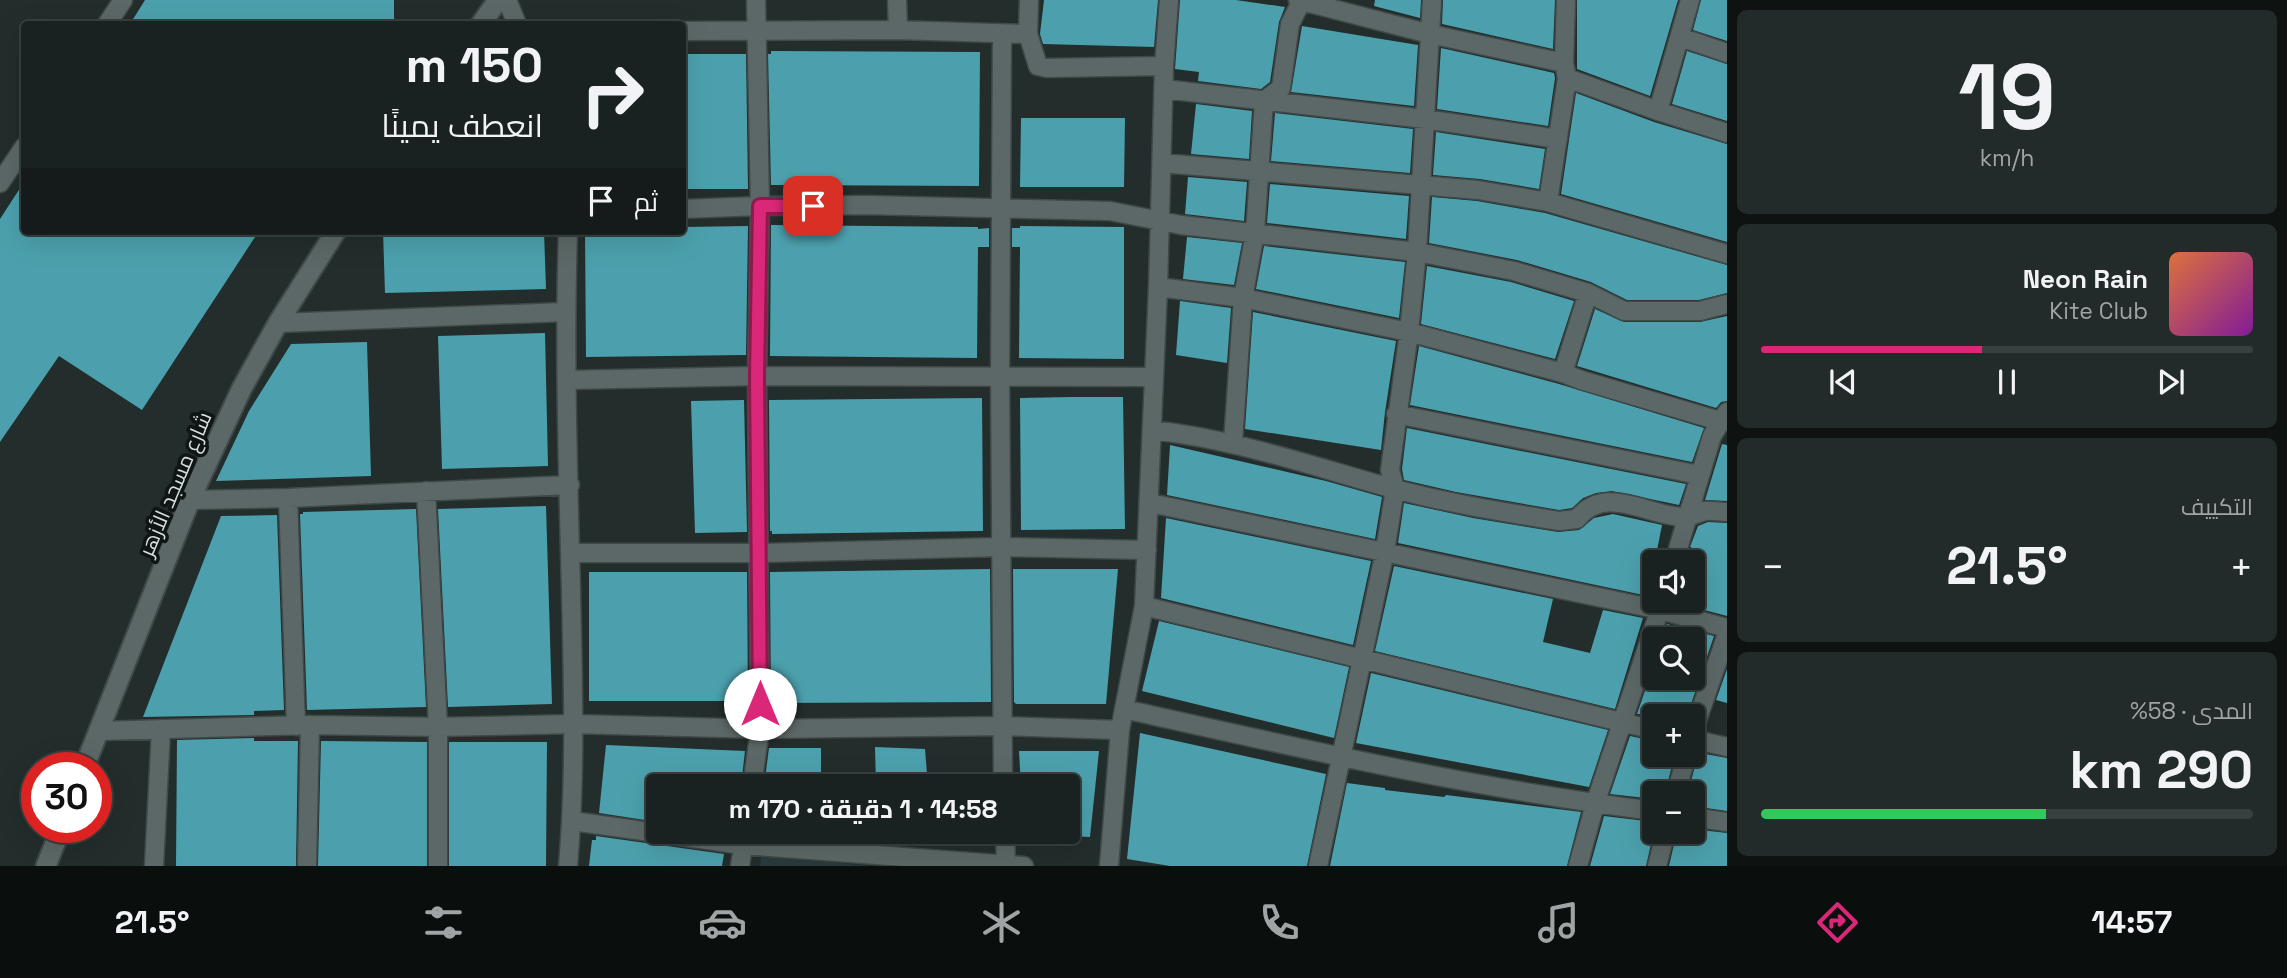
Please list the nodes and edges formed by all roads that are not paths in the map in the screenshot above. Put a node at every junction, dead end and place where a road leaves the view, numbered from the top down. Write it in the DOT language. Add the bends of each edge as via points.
graph roads {
  1 [pos="123,0"];
  2 [pos="498,0"];
  3 [pos="507,0"];
  4 [pos="756,0"];
  5 [pos="897,0"];
  6 [pos="1029,0"];
  7 [pos="1169,0"];
  8 [pos="1301,0"];
  9 [pos="1432,0"];
  10 [pos="1566,0"];
  11 [pos="1690,0"];
  12 [pos="109,21"];
  13 [pos="483,21"];
  14 [pos="516,21"];
  15 [pos="898,30"];
  16 [pos="686,31"];
  17 [pos="756,31"];
  18 [pos="1002,34"];
  19 [pos="1028,34"];
  20 [pos="1430,34"];
  21 [pos="1680,37"];
  22 [pos="1727,53"];
  23 [pos="1164,66"];
  24 [pos="1566,71"];
  25 [pos="1164,89"];
  26 [pos="1264,101"];
  27 [pos="1658,111"];
  28 [pos="1425,119"];
  29 [pos="1727,133"];
  30 [pos="1558,139"];
  31 [pos="21,152"];
  32 [pos="1163,163"];
  33 [pos="1259,172"];
  34 [pos="0,183"];
  35 [pos="1420,183"];
  36 [pos="1548,202"];
  37 [pos="760,206"];
  38 [pos="1001,207"];
  39 [pos="686,209"];
  40 [pos="1160,220"];
  41 [pos="1255,233"];
  42 [pos="333,235"];
  43 [pos="568,235"];
  44 [pos="1417,252"];
  45 [pos="1727,254"];
  46 [pos="1158,287"];
  47 [pos="1588,293"];
  48 [pos="1243,298"];
  49 [pos="1727,304"];
  50 [pos="565,312"];
  51 [pos="278,323"];
  52 [pos="1409,332"];
  53 [pos="1563,373"];
  54 [pos="757,376"];
  55 [pos="1000,377"];
  56 [pos="1154,377"];
  57 [pos="567,380"];
  58 [pos="1396,414"];
  59 [pos="1722,427"];
  60 [pos="1152,430"];
  61 [pos="1233,442"];
  62 [pos="1699,475"];
  63 [pos="570,485"];
  64 [pos="1395,489"];
  65 [pos="426,491"];
  66 [pos="288,498"];
  67 [pos="190,500"];
  68 [pos="1150,503"];
  69 [pos="1727,512"];
  70 [pos="1687,517"];
  71 [pos="1002,547"];
  72 [pos="1147,550"];
  73 [pos="1677,550"];
  74 [pos="1385,551"];
  75 [pos="570,553"];
  76 [pos="760,553"];
  77 [pos="1642,601"];
  78 [pos="1144,606"];
  79 [pos="1658,613"];
  80 [pos="1684,613"];
  81 [pos="1727,628"];
  82 [pos="1727,634"];
  83 [pos="1363,660"];
  84 [pos="1703,704"];
  85 [pos="1124,709"];
  86 [pos="1622,722"];
  87 [pos="574,724"];
  88 [pos="303,726"];
  89 [pos="1001,726"];
  90 [pos="438,727"];
  91 [pos="1642,727"];
  92 [pos="160,729"];
  93 [pos="760,729"];
  94 [pos="1120,730"];
  95 [pos="98,731"];
  96 [pos="1705,741"];
  97 [pos="1727,747"];
  98 [pos="90,752"];
  99 [pos="1341,757"];
  100 [pos="754,774"];
  101 [pos="1003,774"];
  102 [pos="1595,804"];
  103 [pos="1642,810"];
  104 [pos="1705,819"];
  105 [pos="572,821"];
  106 [pos="1727,822"];
  107 [pos="646,828"];
  108 [pos="55,843"];
  109 [pos="743,844"];
  110 [pos="804,844"];
  111 [pos="1009,844"];
  112 [pos="1663,844"];
  113 [pos="1015,865"];
  114 [pos="46,866"];
  115 [pos="154,866"];
  116 [pos="307,866"];
  117 [pos="438,866"];
  118 [pos="568,866"];
  119 [pos="740,866"];
  120 [pos="1109,866"];
  121 [pos="1318,866"];
  122 [pos="1578,866"];
  123 [pos="1657,866"];
  1 -- 12 [label="street"];
  2 -- 13 [label="street"];
  3 -- 14 [label="street"];
  4 -- 17 [label="street"];
  5 -- 15 [label="street"];
  6 -- 19 [label="street"];
  7 -- 23 [label="street"];
  8 -- 20 [label="street"];
  8 -- 26 [label="street" via="1290,24 1281,88"];
  9 -- 20 [label="street"];
  10 -- 24 [label="street"];
  11 -- 21 [label="street"];
  15 -- 17 [label="street"];
  15 -- 18 [label="street"];
  16 -- 17 [label="street"];
  17 -- 37 [label="street"];
  18 -- 19 [label="street"];
  18 -- 38 [label="street"];
  19 -- 23 [label="street" via="1036,62 1042,66"];
  20 -- 24 [label="street"];
  20 -- 28 [label="street"];
  21 -- 22 [label="street"];
  21 -- 27 [label="street"];
  23 -- 25 [label="street"];
  24 -- 27 [label="street"];
  24 -- 30 [label="street"];
  25 -- 26 [label="street"];
  25 -- 32 [label="street"];
  26 -- 28 [label="street"];
  26 -- 33 [label="street"];
  27 -- 29 [label="street"];
  28 -- 30 [label="street"];
  28 -- 35 [label="street"];
  30 -- 36 [label="street"];
  31 -- 34 [label="street"];
  32 -- 33 [label="street"];
  32 -- 40 [label="street"];
  33 -- 35 [label="street"];
  33 -- 41 [label="street"];
  35 -- 36 [label="street"];
  35 -- 44 [label="street"];
  36 -- 45 [label="street"];
  37 -- 38 [label="street"];
  37 -- 39 [label="street"];
  37 -- 54 [label="street"];
  38 -- 40 [label="street" via="1111,211"];
  38 -- 55 [label="street"];
  40 -- 41 [label="street"];
  40 -- 46 [label="street"];
  41 -- 44 [label="street"];
  41 -- 48 [label="street"];
  42 -- 51 [label="street, شارع مسجد الأزهر"];
  43 -- 50 [label="street"];
  44 -- 47 [label="street" via="1514,271"];
  44 -- 52 [label="street"];
  46 -- 48 [label="street"];
  46 -- 56 [label="street"];
  47 -- 49 [label="street" via="1624,311 1700,311"];
  47 -- 53 [label="street"];
  48 -- 52 [label="street"];
  48 -- 61 [label="street"];
  50 -- 51 [label="street"];
  50 -- 57 [label="street"];
  51 -- 67 [label="street, شارع مسجد الأزهر"];
  52 -- 53 [label="street"];
  52 -- 58 [label="street"];
  53 -- 59 [label="street"];
  54 -- 55 [label="street"];
  54 -- 57 [label="street"];
  54 -- 76 [label="street"];
  55 -- 56 [label="street"];
  55 -- 71 [label="street"];
  56 -- 60 [label="street"];
  57 -- 63 [label="street"];
  58 -- 62 [label="street"];
  58 -- 64 [label="street" via="1390,470"];
  59 -- 62 [label="street"];
  60 -- 61 [label="street"];
  60 -- 68 [label="street"];
  61 -- 64 [label="street"];
  62 -- 70 [label="street"];
  63 -- 65 [label="street"];
  63 -- 75 [label="street"];
  64 -- 70 [label="street" via="1559,521 1577,519 1599,502"];
  64 -- 74 [label="street"];
  65 -- 66 [label="street"];
  65 -- 90 [label="street"];
  66 -- 67 [label="street"];
  66 -- 88 [label="street"];
  67 -- 95 [label="street, شارع مسجد الأزهر"];
  68 -- 72 [label="street"];
  68 -- 74 [label="street"];
  69 -- 70 [label="street" via="1708,510"];
  70 -- 73 [label="street"];
  71 -- 72 [label="street"];
  71 -- 76 [label="street"];
  71 -- 89 [label="street"];
  72 -- 78 [label="street"];
  74 -- 77 [label="street"];
  74 -- 83 [label="street"];
  75 -- 76 [label="street"];
  75 -- 87 [label="street"];
  76 -- 93 [label="street"];
  78 -- 83 [label="street"];
  78 -- 85 [label="street"];
  79 -- 86 [label="street"];
  80 -- 81 [label="street"];
  82 -- 84 [label="street"];
  83 -- 86 [label="street"];
  83 -- 99 [label="street"];
  85 -- 94 [label="street"];
  85 -- 99 [label="street"];
  86 -- 91 [label="street"];
  86 -- 102 [label="street"];
  87 -- 90 [label="street"];
  87 -- 93 [label="street"];
  87 -- 105 [label="street"];
  88 -- 90 [label="street"];
  88 -- 92 [label="street"];
  88 -- 116 [label="street"];
  89 -- 93 [label="street"];
  89 -- 94 [label="street"];
  89 -- 101 [label="street"];
  90 -- 117 [label="street"];
  92 -- 95 [label="street"];
  92 -- 115 [label="street"];
  93 -- 100 [label="street"];
  94 -- 120 [label="street"];
  95 -- 98 [label="street, شارع مسجد الأزهر"];
  96 -- 97 [label="street"];
  99 -- 102 [label="street"];
  99 -- 121 [label="street"];
  102 -- 103 [label="street"];
  102 -- 122 [label="street"];
  104 -- 106 [label="street"];
  105 -- 107 [label="street"];
  105 -- 118 [label="street"];
  108 -- 114 [label="street"];
  109 -- 119 [label="street"];
  110 -- 113 [label="street"];
  111 -- 113 [label="street"];
  112 -- 123 [label="street"];
}
